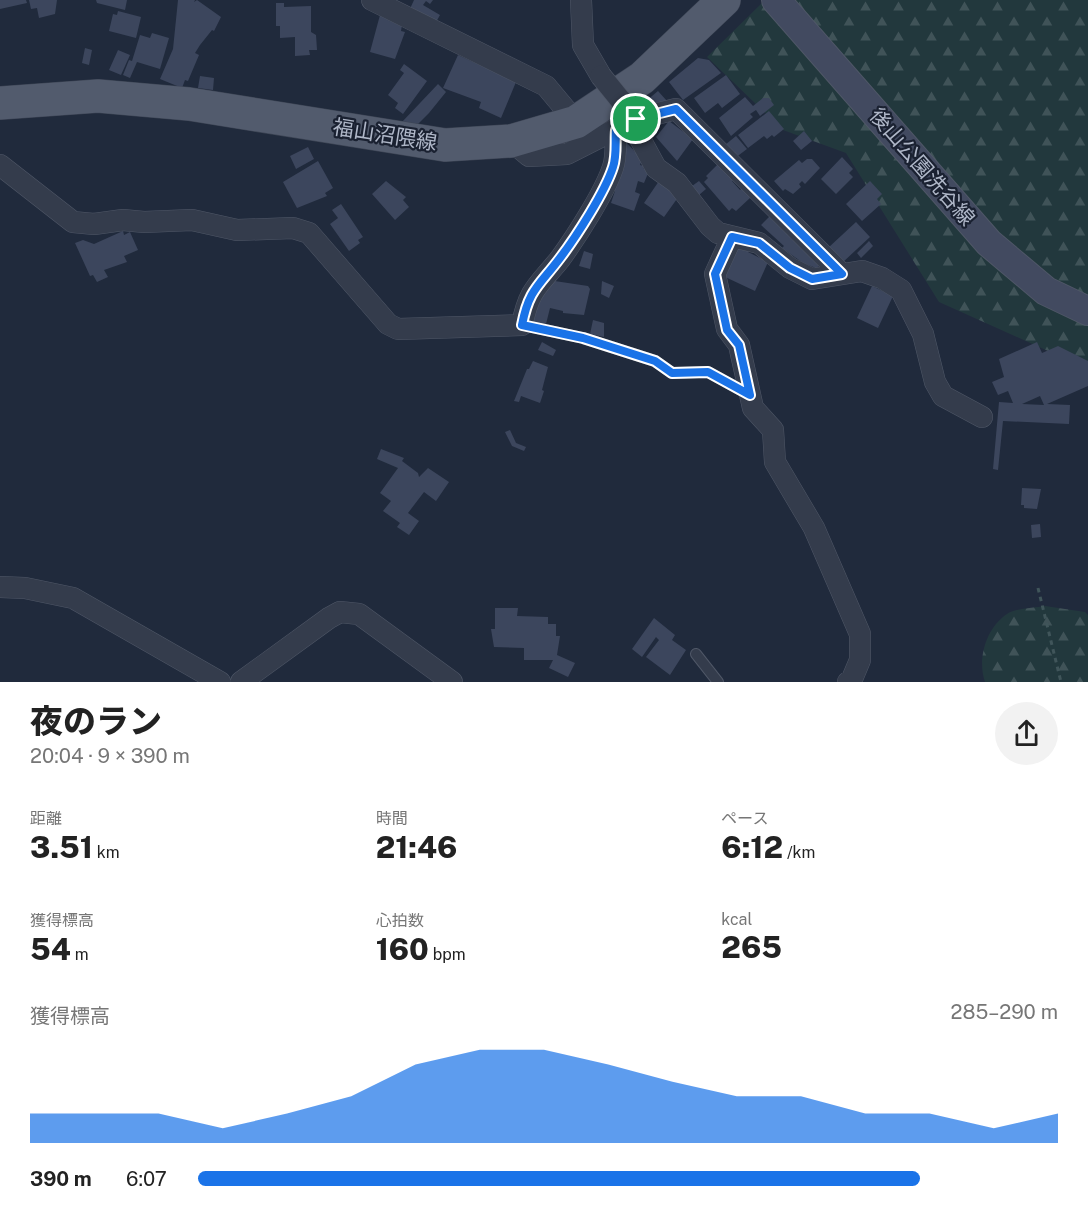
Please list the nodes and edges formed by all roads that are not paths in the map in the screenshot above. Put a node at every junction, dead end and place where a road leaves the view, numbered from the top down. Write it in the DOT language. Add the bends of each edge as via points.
graph roads {
  1 [pos="372,0"];
  2 [pos="581,0"];
  3 [pos="724,0"];
  4 [pos="776,0"];
  5 [pos="0,103"];
  6 [pos="629,121"];
  7 [pos="576,122"];
  8 [pos="511,141"];
  9 [pos="0,165"];
  10 [pos="732,237"];
  11 [pos="842,274"];
  12 [pos="1088,311"];
  13 [pos="522,325"];
  14 [pos="750,395"];
  15 [pos="982,417"];
  16 [pos="0,587"];
  17 [pos="696,654"];
  18 [pos="220,682"];
  19 [pos="241,682"];
  20 [pos="452,682"];
  21 [pos="718,682"];
  22 [pos="848,682"];
  1 -- 7 [label="street" via="546,86"];
  2 -- 6 [label="street, bridge" via="583,45"];
  3 -- 7 [label="main road, 福山沼隈線" via="642,78"];
  4 -- 12 [label="main road, 後山公園洗谷線" via="989,243 1046,291"];
  5 -- 8 [label="main road, 福山沼隈線" via="98,96 189,104 445,145"];
  6 -- 8 [label="street" via="567,154 530,156"];
  6 -- 10 [label="street" via="656,168 677,183 710,226"];
  6 -- 11 [label="street" via="676,109"];
  6 -- 13 [label="street" via="600,193 560,258 527,300"];
  7 -- 8 [label="main road, 福山沼隈線"];
  9 -- 13 [label="street" via="73,222 192,220 237,230 293,228 309,233 388,324 399,329"];
  10 -- 11 [label="street" via="759,243 790,268 812,279"];
  10 -- 14 [label="street" via="715,274 727,330 739,345"];
  11 -- 15 [label="street" via="862,271 901,290 923,334 935,382 943,396"];
  13 -- 14 [label="lane" via="583,338 655,361 672,373 708,372"];
  14 -- 22 [label="street" via="753,408 773,430 775,462 814,528 860,634 860,660"];
  16 -- 18 [label="street" via="73,598"];
  17 -- 21 [label="lane"];
  19 -- 20 [label="street" via="340,612 359,614"];
}
